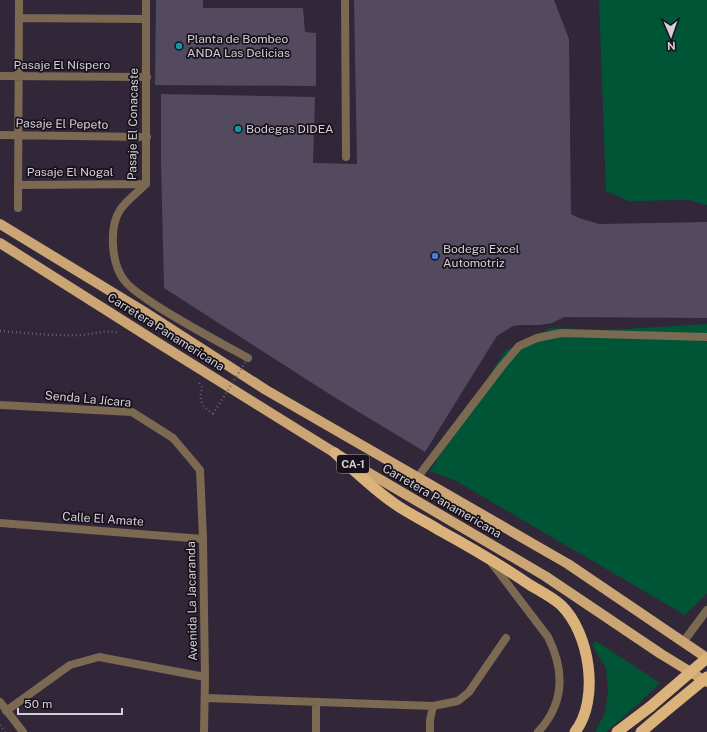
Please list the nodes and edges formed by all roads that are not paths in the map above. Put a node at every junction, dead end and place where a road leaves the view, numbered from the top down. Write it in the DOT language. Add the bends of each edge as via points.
graph roads {
  1 [pos="19,0"];
  2 [pos="146,0"];
  3 [pos="345,0"];
  4 [pos="19,18"];
  5 [pos="146,19"];
  6 [pos="0,76"];
  7 [pos="19,76"];
  8 [pos="147,77"];
  9 [pos="0,135"];
  10 [pos="19,135"];
  11 [pos="147,137"];
  12 [pos="346,157"];
  13 [pos="146,184"];
  14 [pos="18,185"];
  15 [pos="18,208"];
  16 [pos="0,224"];
  17 [pos="0,243"];
  18 [pos="707,337"];
  19 [pos="248,358"];
  20 [pos="0,405"];
  21 [pos="334,453"];
  22 [pos="200,470"];
  23 [pos="417,478"];
  24 [pos="0,523"];
  25 [pos="203,539"];
  26 [pos="487,557"];
  27 [pos="707,610"];
  28 [pos="506,638"];
  29 [pos="684,641"];
  30 [pos="707,658"];
  31 [pos="205,676"];
  32 [pos="707,677"];
  33 [pos="707,682"];
  34 [pos="205,698"];
  35 [pos="0,702"];
  36 [pos="316,702"];
  37 [pos="433,706"];
  38 [pos="6,711"];
  39 [pos="23,732"];
  40 [pos="204,732"];
  41 [pos="316,732"];
  42 [pos="430,732"];
  43 [pos="538,732"];
  44 [pos="575,732"];
  45 [pos="617,732"];
  46 [pos="641,732"];
  1 -- 4 [label="street, Pasaje El Nogal"];
  2 -- 5 [label="street, Pasaje El Conacaste"];
  3 -- 12 [label="street"];
  4 -- 5 [label="street"];
  4 -- 7 [label="street, Pasaje El Nogal"];
  5 -- 8 [label="street, Pasaje El Conacaste"];
  6 -- 7 [label="street, Pasaje El Níspero"];
  7 -- 8 [label="street, Pasaje El Níspero"];
  7 -- 10 [label="street, Pasaje El Nogal"];
  8 -- 11 [label="street, Pasaje El Conacaste"];
  9 -- 10 [label="street, Pasaje El Pepeto"];
  10 -- 11 [label="street, Pasaje El Pepeto"];
  10 -- 14 [label="street, Pasaje El Nogal"];
  11 -- 13 [label="street, Pasaje El Conacaste"];
  13 -- 14 [label="street, Pasaje El Nogal"];
  13 -- 19 [label="street, Pasaje El Conacaste" via="120,209 114,224 112,245 116,265 123,279 139,294 180,321"];
  14 -- 15 [label="street, Pasaje El Nogal"];
  16 -- 23 [label="main road, Carretera Panamericana / CA-1" via="266,390"];
  17 -- 21 [label="main road, Carretera Panamericana / CA-1"];
  18 -- 23 [label="street" via="561,333 537,338 519,346"];
  20 -- 22 [label="street, Senda La Jícara" via="132,412 173,438"];
  21 -- 26 [label="highway" via="395,504"];
  21 -- 33 [label="main road, Carretera Panamericana / CA-1" via="545,576"];
  22 -- 25 [label="street, Avenida La Jacaranda"];
  23 -- 29 [label="main road, Carretera Panamericana / CA-1" via="568,564"];
  24 -- 25 [label="street, Calle El Amate"];
  25 -- 31 [label="street, Avenida La Jacaranda"];
  26 -- 43 [label="street" via="544,631 559,662 558,697 551,715"];
  26 -- 44 [label="highway" via="561,605 572,620 580,636 590,675 589,697 584,717"];
  27 -- 29 [label="street"];
  28 -- 37 [label="street" via="469,692 458,701"];
  29 -- 30 [label="main road, Carretera Panamericana / CA-1"];
  30 -- 45 [label="highway, bridge"];
  31 -- 34 [label="street, Avenida La Jacaranda"];
  31 -- 38 [label="street" via="99,657 70,665"];
  32 -- 46 [label="highway, bridge"];
  34 -- 36 [label="street"];
  34 -- 40 [label="street, Avenida La Jacaranda"];
  35 -- 38 [label="street"];
  36 -- 37 [label="street"];
  36 -- 41 [label="street"];
  37 -- 42 [label="street"];
  38 -- 39 [label="street"];
}
